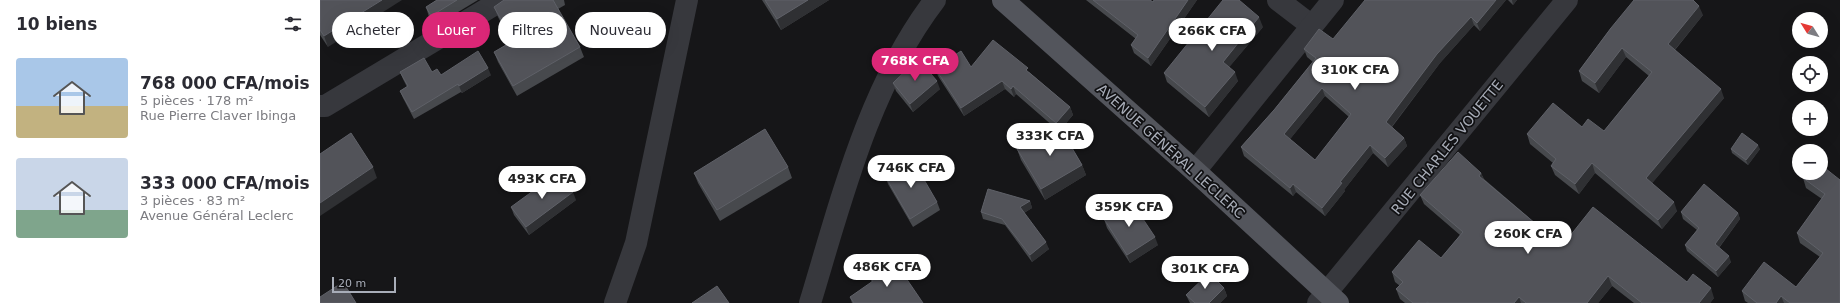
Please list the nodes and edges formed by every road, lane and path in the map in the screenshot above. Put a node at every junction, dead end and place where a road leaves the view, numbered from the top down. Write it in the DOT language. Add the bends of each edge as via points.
graph roads {
  1 [pos="502,0"];
  2 [pos="687,0"];
  3 [pos="935,0"];
  4 [pos="1003,0"];
  5 [pos="1278,0"];
  6 [pos="1333,0"];
  7 [pos="1567,0"];
  8 [pos="1312,26"];
  9 [pos="320,106"];
  10 [pos="1195,171"];
  11 [pos="1328,300"];
  12 [pos="615,303"];
  13 [pos="810,303"];
  1 -- 9 [label="street" via="325,106"];
  2 -- 12 [label="street" via="636,243"];
  3 -- 13 [label="street" via="894,62 872,115 848,180"];
  4 -- 10 [label="main road, AVENUE GÉNÉRAL LECLERC"];
  5 -- 8 [label="street"];
  6 -- 8 [label="street"];
  7 -- 11 [label="street, RUE CHARLES VOUETTE"];
  8 -- 10 [label="street"];
  10 -- 11 [label="main road, AVENUE GÉNÉRAL LECLERC"];
}
